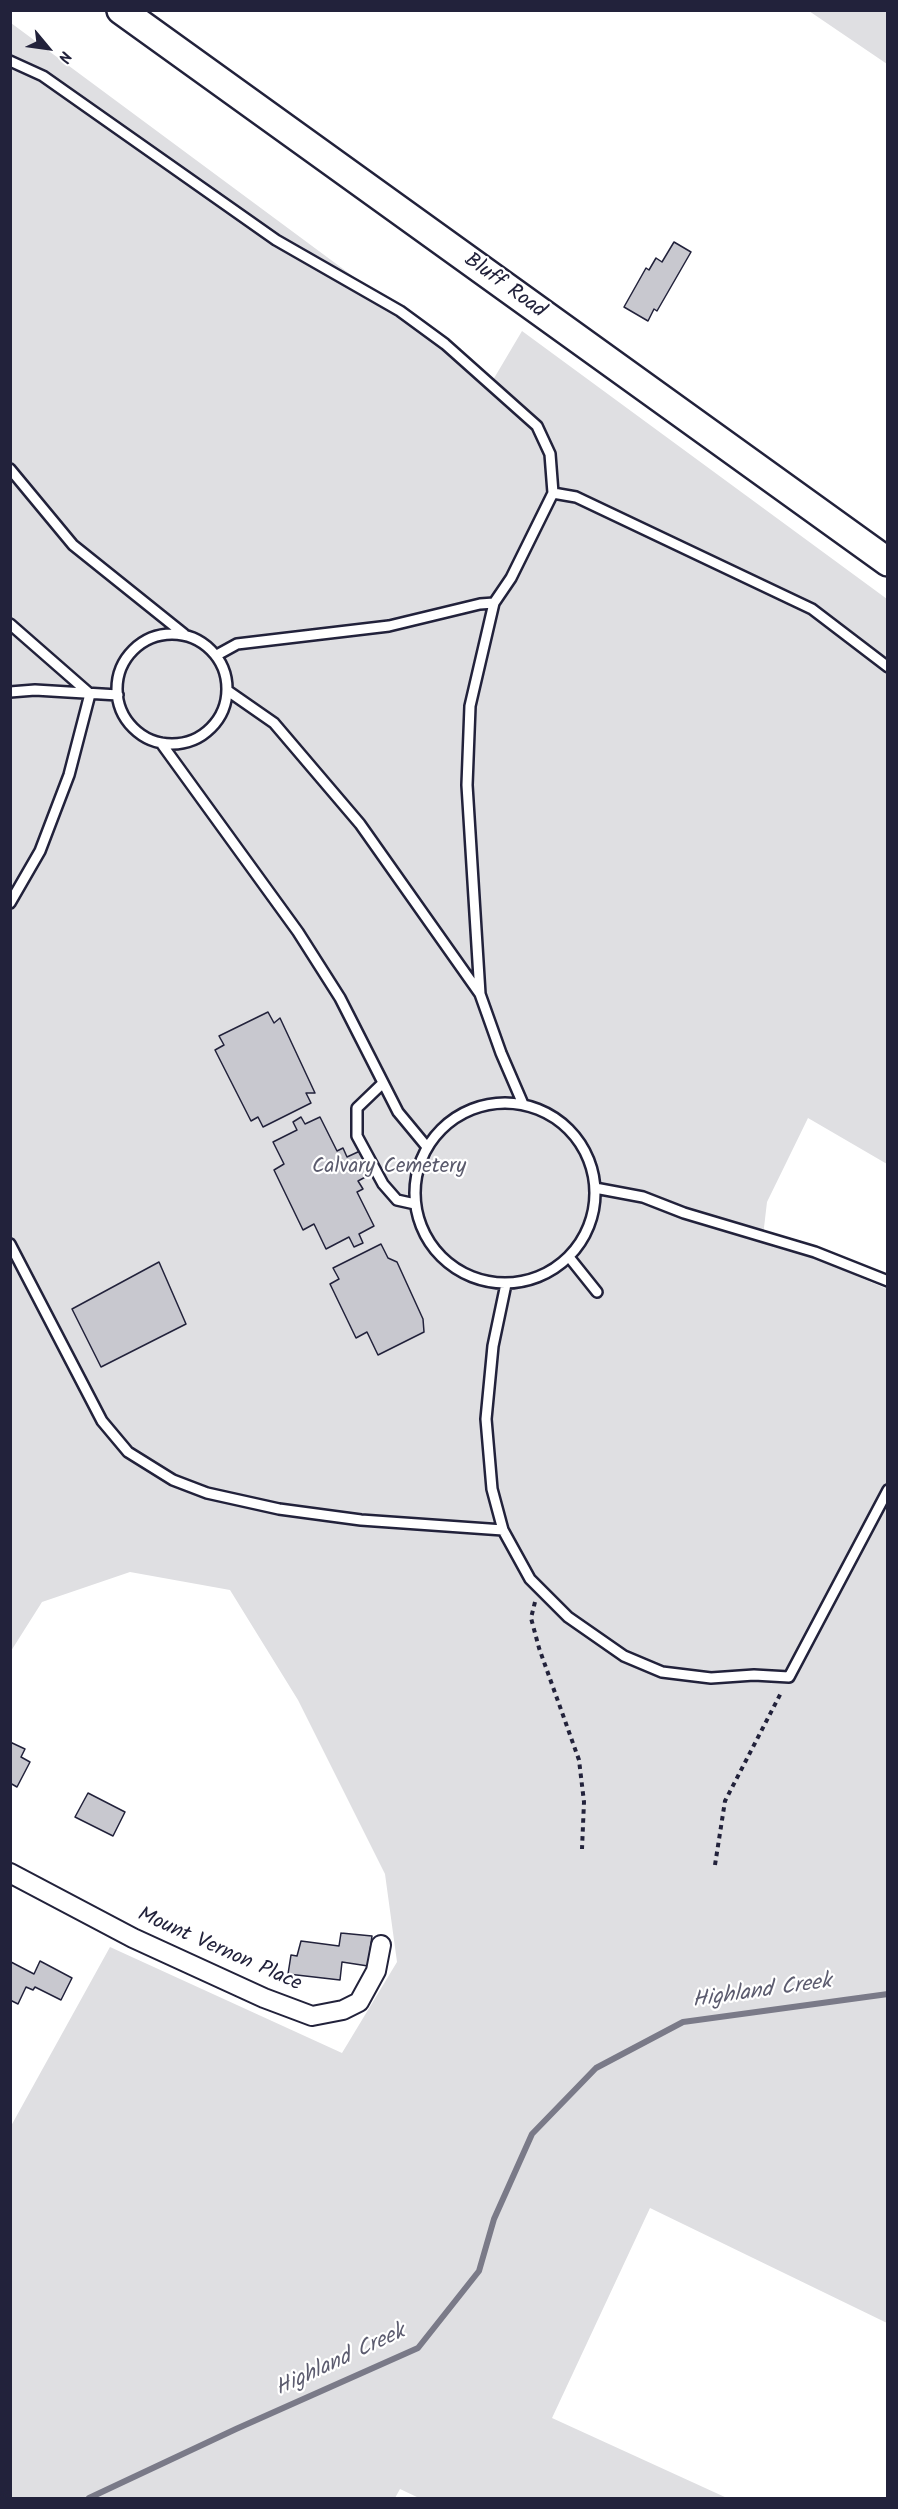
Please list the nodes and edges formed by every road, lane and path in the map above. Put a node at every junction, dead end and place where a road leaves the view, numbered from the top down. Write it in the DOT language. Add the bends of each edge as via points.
graph roads {
  1 [pos="121,10"];
  2 [pos="10,61"];
  3 [pos="10,469"];
  4 [pos="553,493"];
  5 [pos="888,562"];
  6 [pos="494,603"];
  7 [pos="10,624"];
  8 [pos="185,634"];
  9 [pos="217,655"];
  10 [pos="888,667"];
  11 [pos="228,691"];
  12 [pos="10,692"];
  13 [pos="90,694"];
  14 [pos="118,695"];
  15 [pos="161,743"];
  16 [pos="10,903"];
  17 [pos="480,994"];
  18 [pos="382,1083"];
  19 [pos="523,1104"];
  20 [pos="428,1147"];
  21 [pos="596,1188"];
  22 [pos="415,1204"];
  23 [pos="10,1244"];
  24 [pos="569,1257"];
  25 [pos="888,1281"];
  26 [pos="506,1284"];
  27 [pos="597,1292"];
  28 [pos="888,1490"];
  29 [pos="503,1530"];
  30 [pos="546,1594"];
  31 [pos="789,1677"];
  32 [pos="582,1849"];
  33 [pos="714,1865"];
  34 [pos="10,1874"];
  35 [pos="381,1945"];
  1 -- 5 [label="main road, Bluff Road"];
  2 -- 4 [label="lane" via="43,76 276,240 400,311 445,344 537,426 550,454"];
  3 -- 8 [label="lane" via="73,545"];
  4 -- 6 [label="lane" via="511,578"];
  4 -- 10 [label="lane" via="576,497 812,609"];
  6 -- 9 [label="lane" via="389,626 237,644"];
  6 -- 17 [label="lane" via="470,706 467,785"];
  7 -- 13 [label="lane"];
  8 -- 9 [label="lane"];
  8 -- 14 [label="lane" via="147,639 131,651 121,668"];
  9 -- 11 [label="lane"];
  11 -- 15 [label="lane" via="216,724 203,735 187,743"];
  11 -- 17 [label="lane" via="274,723 360,824"];
  12 -- 13 [label="lane"];
  13 -- 14 [label="lane"];
  13 -- 16 [label="lane" via="69,775 40,851"];
  14 -- 15 [label="lane" via="126,720 138,733"];
  15 -- 18 [label="lane" via="298,932 340,998"];
  17 -- 19 [label="lane"];
  18 -- 20 [label="lane" via="398,1112"];
  18 -- 22 [label="lane" via="357,1108 357,1136 383,1184 397,1200"];
  19 -- 20 [label="lane" via="479,1106 441,1129"];
  19 -- 21 [label="lane" via="551,1114 574,1133 589,1159"];
  20 -- 22 [label="lane" via="419,1165"];
  21 -- 24 [label="lane" via="593,1213 584,1237"];
  21 -- 25 [label="lane" via="643,1197 815,1252"];
  22 -- 26 [label="lane" via="422,1230 436,1252 456,1269 480,1280"];
  23 -- 29 [label="lane" via="102,1421 128,1452 173,1480 207,1493 279,1509 361,1520"];
  24 -- 26 [label="lane" via="551,1271"];
  24 -- 27 [label="lane"];
  26 -- 29 [label="lane" via="493,1346 486,1419 492,1489"];
  28 -- 31 [label="lane"];
  29 -- 30 [label="lane" via="530,1579"];
  30 -- 31 [label="lane" via="568,1617 624,1656 662,1672 711,1678"];
  30 -- 32 [label="path" via="535,1603 531,1618 579,1760 584,1802"];
  31 -- 33 [label="path" via="725,1802"];
  34 -- 35 [label="street, Mount Vernon Place" via="132,1938 312,2016 343,2010 359,2002 376,1971"];
}
